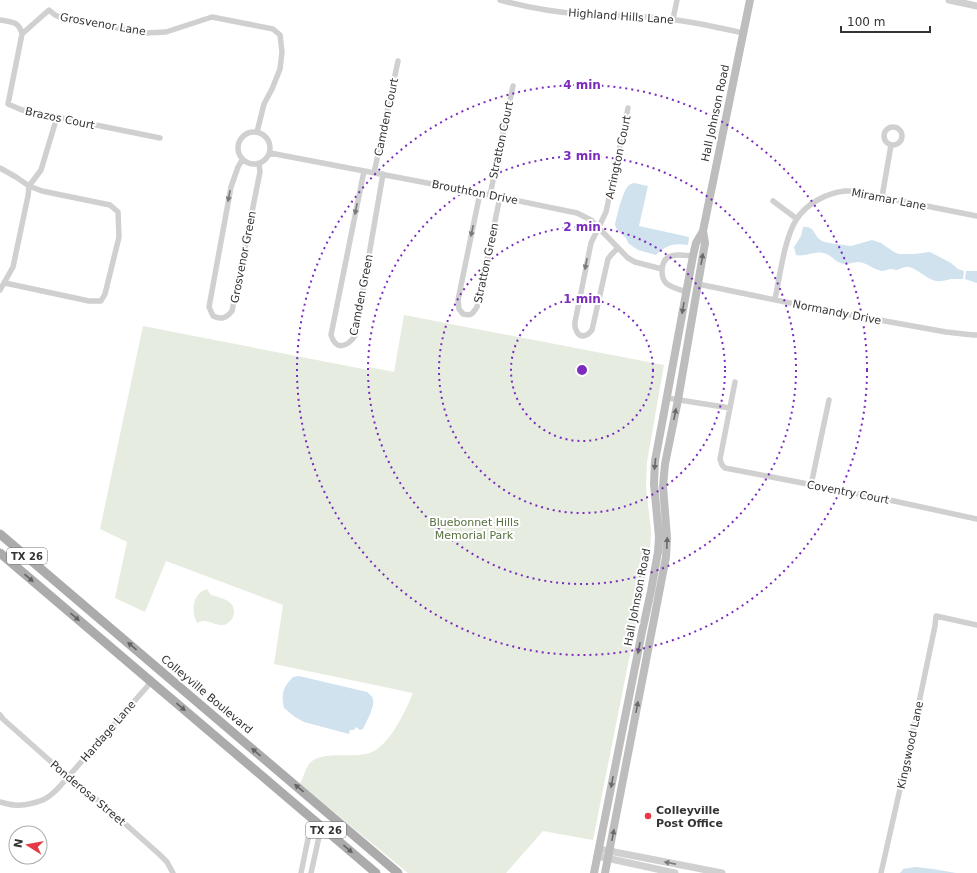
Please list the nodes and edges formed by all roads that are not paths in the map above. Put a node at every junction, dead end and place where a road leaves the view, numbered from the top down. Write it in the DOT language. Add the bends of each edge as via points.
graph roads {
  1 [pos="500,0"];
  2 [pos="676,0"];
  3 [pos="750,0"];
  4 [pos="949,0"];
  5 [pos="977,6"];
  6 [pos="673,19"];
  7 [pos="0,20"];
  8 [pos="743,32"];
  9 [pos="22,34"];
  10 [pos="398,61"];
  11 [pos="513,86"];
  12 [pos="628,108"];
  13 [pos="57,118"];
  14 [pos="257,132"];
  15 [pos="160,138"];
  16 [pos="891,145"];
  17 [pos="270,153"];
  18 [pos="242,160"];
  19 [pos="258,164"];
  20 [pos="0,168"];
  21 [pos="364,171"];
  22 [pos="374,173"];
  23 [pos="383,174"];
  24 [pos="29,186"];
  25 [pos="480,193"];
  26 [pos="490,195"];
  27 [pos="500,197"];
  28 [pos="882,197"];
  29 [pos="773,201"];
  30 [pos="977,216"];
  31 [pos="797,219"];
  32 [pos="598,227"];
  33 [pos="703,231"];
  34 [pos="618,248"];
  35 [pos="693,256"];
  36 [pos="662,269"];
  37 [pos="5,283"];
  38 [pos="698,284"];
  39 [pos="0,290"];
  40 [pos="686,292"];
  41 [pos="775,299"];
  42 [pos="977,335"];
  43 [pos="735,382"];
  44 [pos="667,398"];
  45 [pos="678,400"];
  46 [pos="829,400"];
  47 [pos="730,408"];
  48 [pos="812,485"];
  49 [pos="977,519"];
  50 [pos="0,534"];
  51 [pos="0,553"];
  52 [pos="53,579"];
  53 [pos="46,592"];
  54 [pos="977,625"];
  55 [pos="152,681"];
  56 [pos="0,715"];
  57 [pos="68,777"];
  58 [pos="0,802"];
  59 [pos="328,813"];
  60 [pos="318,824"];
  61 [pos="598,853"];
  62 [pos="609,855"];
  63 [pos="304,859"];
  64 [pos="314,860"];
  65 [pos="701,871"];
  66 [pos="173,873"];
  67 [pos="301,873"];
  68 [pos="311,873"];
  69 [pos="376,873"];
  70 [pos="398,873"];
  71 [pos="594,873"];
  72 [pos="605,873"];
  73 [pos="675,873"];
  74 [pos="722,873"];
  75 [pos="881,873"];
  1 -- 6 [label="street, Highland Hills Lane" via="568,13"];
  2 -- 6 [label="street"];
  3 -- 8 [label="main road, Hall Johnson Road"];
  4 -- 5 [label="street"];
  6 -- 8 [label="street, Highland Hills Lane"];
  7 -- 9 [label="street" via="17,24"];
  8 -- 33 [label="main road, Hall Johnson Road"];
  9 -- 13 [label="street, Brazos Court" via="8,104"];
  9 -- 14 [label="street, Grosvenor Lane" via="49,10 62,18 144,33 166,32 212,16 273,29 280,35 280,69 264,104"];
  10 -- 22 [label="street, Camden Court"];
  11 -- 26 [label="street, Stratton Court"];
  12 -- 32 [label="street, Arrington Court" via="606,212"];
  13 -- 15 [label="street, Brazos Court"];
  13 -- 24 [label="street" via="41,170"];
  14 -- 17 [label="street" via="265,136"];
  14 -- 18 [label="street" via="248,133 239,141 237,147"];
  16 -- 28 [label="street"];
  17 -- 19 [label="street"];
  17 -- 21 [label="street, Brouthton Drive"];
  18 -- 19 [label="street" via="251,165"];
  18 -- 19 [label="street, Grosvenor Green, one-way" via="231,187 209,306 213,316 217,318 227,317 232,311 260,172"];
  20 -- 24 [label="street"];
  21 -- 22 [label="street, Brouthton Drive"];
  21 -- 23 [label="street, Camden Green, one-way" via="331,334 335,344 339,345 350,343 355,336"];
  22 -- 23 [label="street, Brouthton Drive"];
  23 -- 25 [label="street, Brouthton Drive"];
  24 -- 37 [label="street" via="13,267"];
  24 -- 37 [label="street" via="110,205 118,212 119,237 105,294 101,301 89,301"];
  25 -- 26 [label="street, Brouthton Drive"];
  25 -- 27 [label="street, Stratton Green, one-way" via="458,300 459,309 463,314 469,315 477,307"];
  26 -- 27 [label="street, Brouthton Drive"];
  27 -- 32 [label="street, Brouthton Drive" via="577,213"];
  28 -- 30 [label="street, Miramar Lane"];
  28 -- 31 [label="street, Miramar Lane" via="856,191 834,193 805,209"];
  29 -- 31 [label="street"];
  31 -- 41 [label="street, Miramar Lane" via="787,242"];
  32 -- 34 [label="street, Brouthton Drive"];
  32 -- 34 [label="street, Arrington Court, one-way" via="590,243 574,322 578,334 587,335 592,330 608,259"];
  33 -- 35 [label="main road, Hall Johnson Road" via="696,242"];
  38 -- 33 [label="main road, Hall Johnson Road, one-way" via="705,243"];
  34 -- 36 [label="street, Brouthton Drive" via="635,262"];
  35 -- 36 [label="street" via="671,256 666,259"];
  35 -- 40 [label="main road, Hall Johnson Road"];
  36 -- 40 [label="street" via="662,277 666,284"];
  37 -- 39 [label="street"];
  38 -- 41 [label="street, Normandy Drive"];
  38 -- 45 [label="main road, Hall Johnson Road"];
  40 -- 44 [label="main road, Hall Johnson Road, one-way"];
  41 -- 42 [label="street, Normandy Drive" via="946,332"];
  43 -- 47 [label="street"];
  44 -- 45 [label="street"];
  44 -- 61 [label="main road, Hall Johnson Road, one-way" via="654,484 658,552"];
  45 -- 47 [label="street"];
  62 -- 45 [label="main road, Hall Johnson Road, one-way" via="666,557 663,486"];
  46 -- 48 [label="street"];
  47 -- 48 [label="street, Coventry Court" via="721,462 725,468"];
  48 -- 49 [label="street, Coventry Court"];
  50 -- 52 [label="main road, Colleyville Boulevard / TX 26"];
  51 -- 53 [label="main road, TX 26, one-way"];
  52 -- 53 [label="main road"];
  59 -- 52 [label="main road, Colleyville Boulevard / TX 26, one-way"];
  53 -- 55 [label="main road, TX 26, one-way"];
  54 -- 75 [label="street, Kingswood Lane" via="936,616"];
  55 -- 57 [label="street, Hardage Lane"];
  55 -- 60 [label="main road, TX 26, one-way"];
  56 -- 57 [label="street, Ponderosa Street"];
  57 -- 58 [label="street, Hardage Lane" via="48,797 40,801 23,805"];
  57 -- 66 [label="street, Ponderosa Street" via="159,854"];
  59 -- 60 [label="main road"];
  59 -- 70 [label="main road, Colleyville Boulevard / TX 26"];
  60 -- 63 [label="street" via="309,834"];
  60 -- 64 [label="street" via="319,837"];
  60 -- 69 [label="main road, TX 26, one-way"];
  61 -- 62 [label="street"];
  61 -- 71 [label="main road, Hall Johnson Road"];
  65 -- 62 [label="street, one-way"];
  62 -- 72 [label="main road, Hall Johnson Road"];
  62 -- 73 [label="street"];
  63 -- 64 [label="street"];
  63 -- 67 [label="street"];
  64 -- 68 [label="street"];
  65 -- 74 [label="street"];
}
